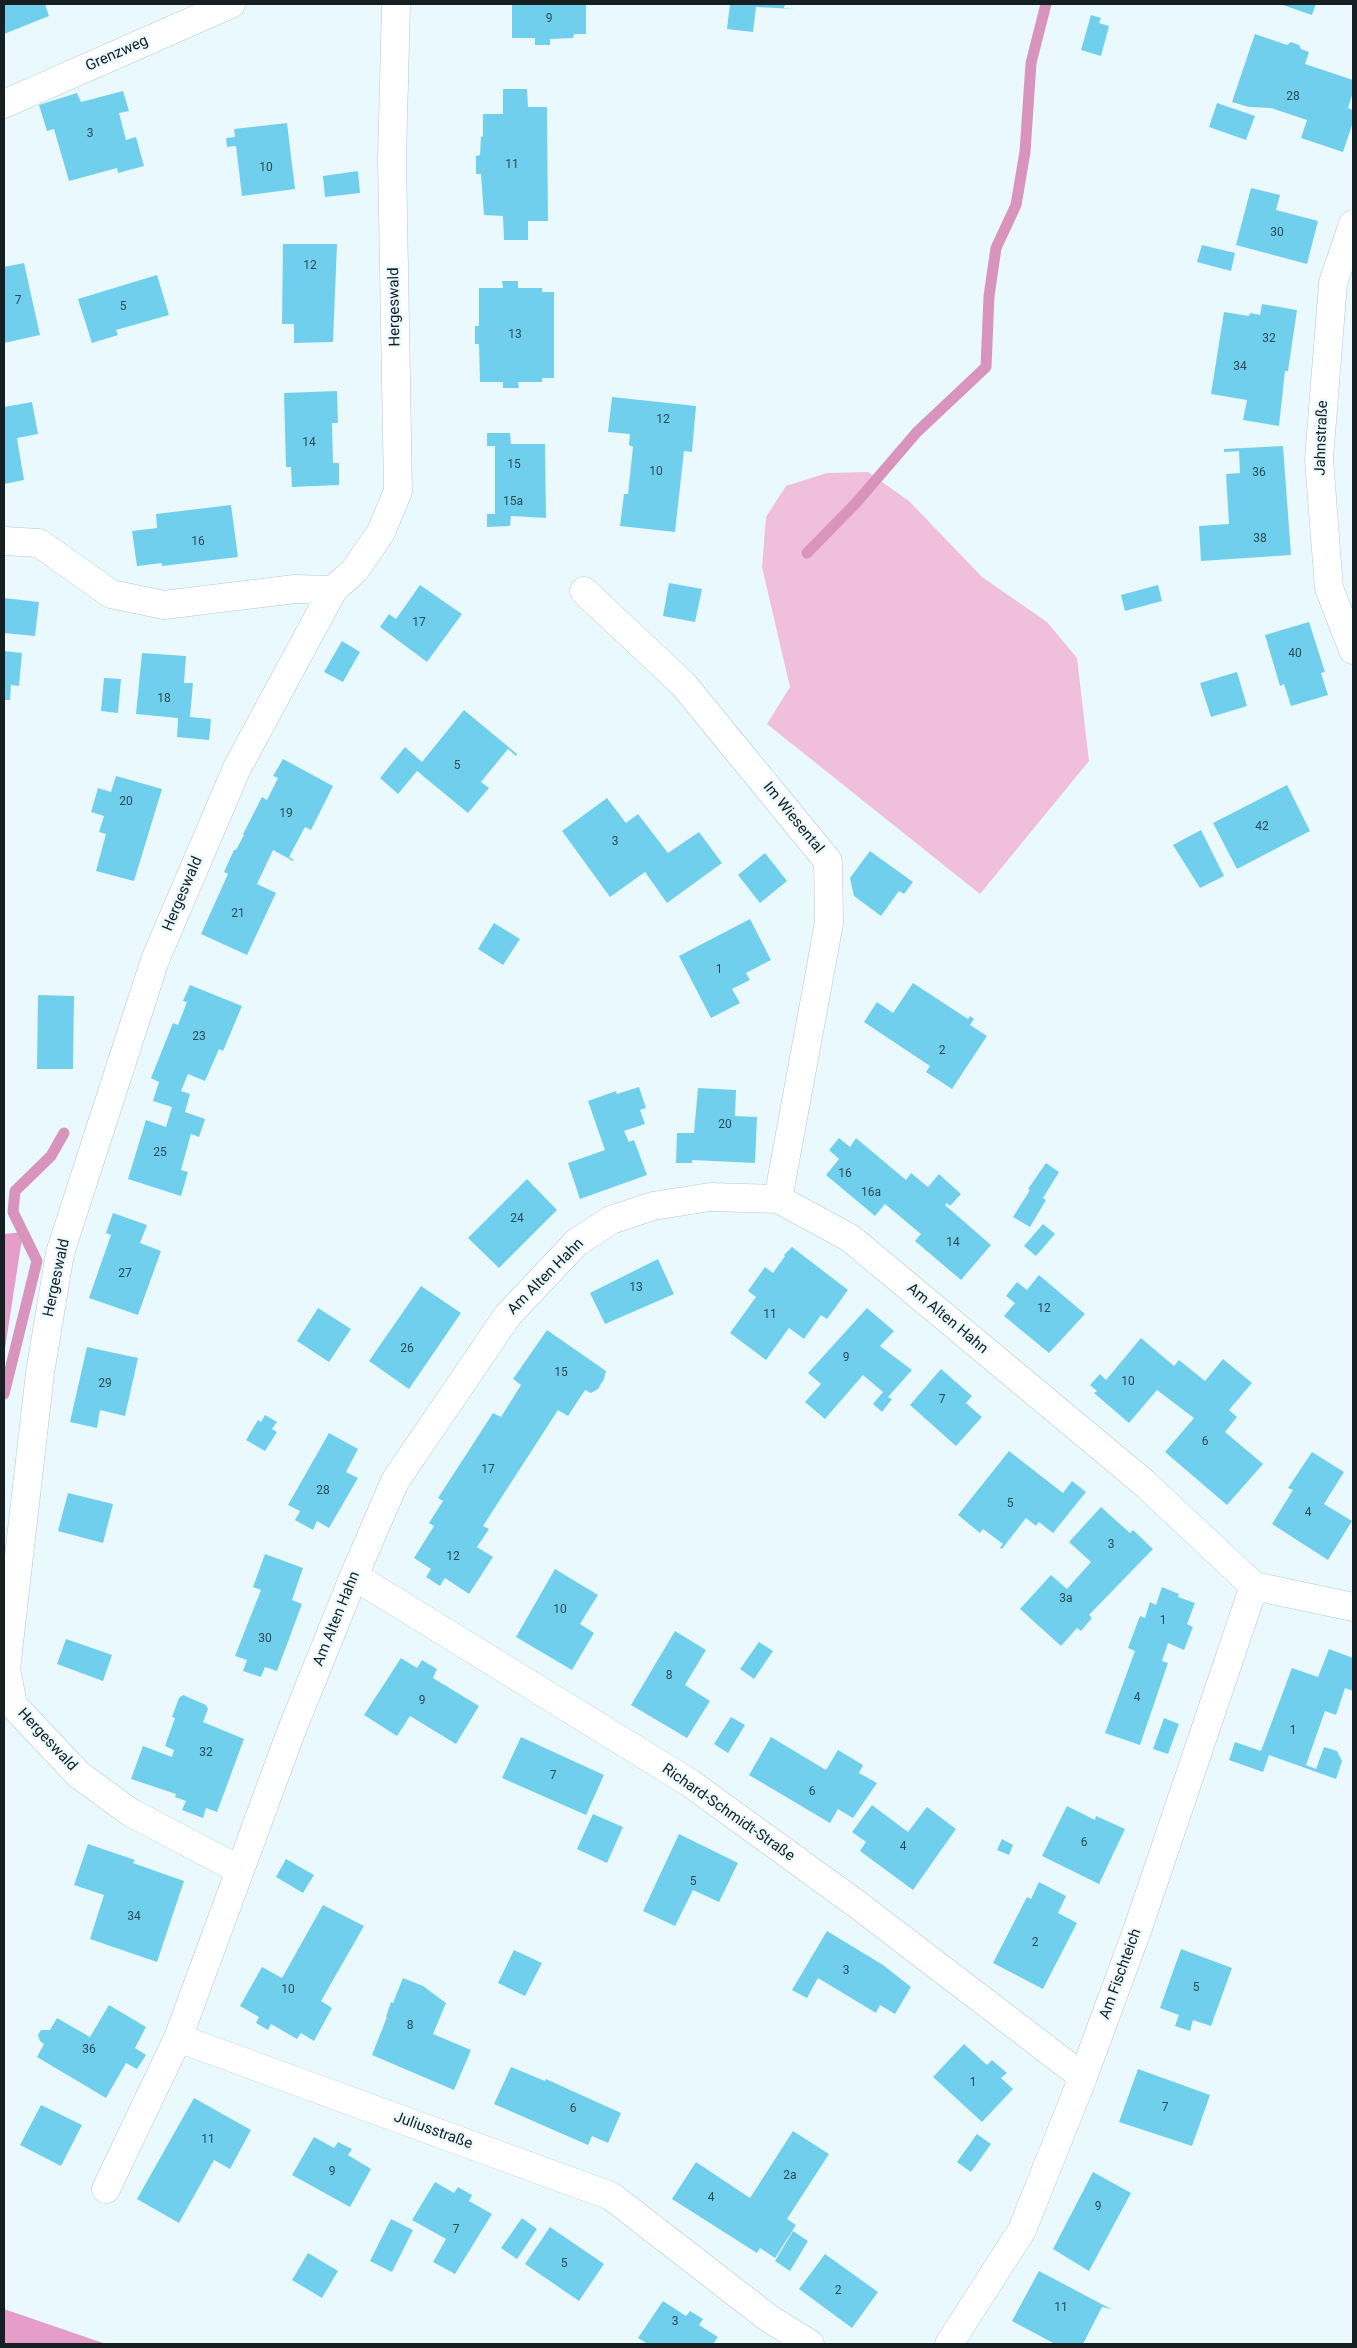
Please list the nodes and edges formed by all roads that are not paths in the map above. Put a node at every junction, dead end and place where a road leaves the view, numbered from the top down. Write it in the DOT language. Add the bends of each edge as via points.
graph roads {
  1 [pos="231,4"];
  2 [pos="396,4"];
  3 [pos="4,104"];
  4 [pos="1353,224"];
  5 [pos="4,541"];
  6 [pos="333,590"];
  7 [pos="584,590"];
  8 [pos="1353,650"];
  9 [pos="778,1199"];
  10 [pos="354,1576"];
  11 [pos="1254,1586"];
  12 [pos="1353,1607"];
  13 [pos="240,1870"];
  14 [pos="178,2038"];
  15 [pos="1083,2077"];
  16 [pos="106,2188"];
  17 [pos="810,2344"];
  18 [pos="949,2344"];
  1 -- 3 [label="street, Grenzweg"];
  2 -- 6 [label="street, Hergeswald" via="392,159 398,491 382,532 355,570"];
  4 -- 8 [label="street, Jahnstraße" via="1333,284 1319,460 1329,588"];
  5 -- 6 [label="street" via="39,543 111,594 164,605 294,589"];
  6 -- 13 [label="street, Hergeswald" via="237,768 155,960 60,1253 40,1373 6,1669 13,1705 79,1775 130,1812"];
  7 -- 9 [label="street, Im Wiesental" via="682,684 828,861 829,923"];
  9 -- 10 [label="street, Am Alten Hahn" via="710,1197 653,1206 611,1220 576,1243 508,1315 395,1480"];
  9 -- 11 [label="street, Am Alten Hahn" via="850,1238 1143,1482"];
  10 -- 13 [label="street, Am Alten Hahn"];
  10 -- 15 [label="street, Richard-Schmidt-Straße" via="690,1783 858,1905"];
  11 -- 12 [label="street"];
  11 -- 15 [label="street, Am Fischteich"];
  13 -- 14 [label="street, Am Alten Hahn"];
  14 -- 16 [label="street"];
  14 -- 17 [label="street, Juliusstraße" via="611,2196 766,2317"];
  15 -- 18 [label="street, Am Fischteich" via="1022,2230"];
}
